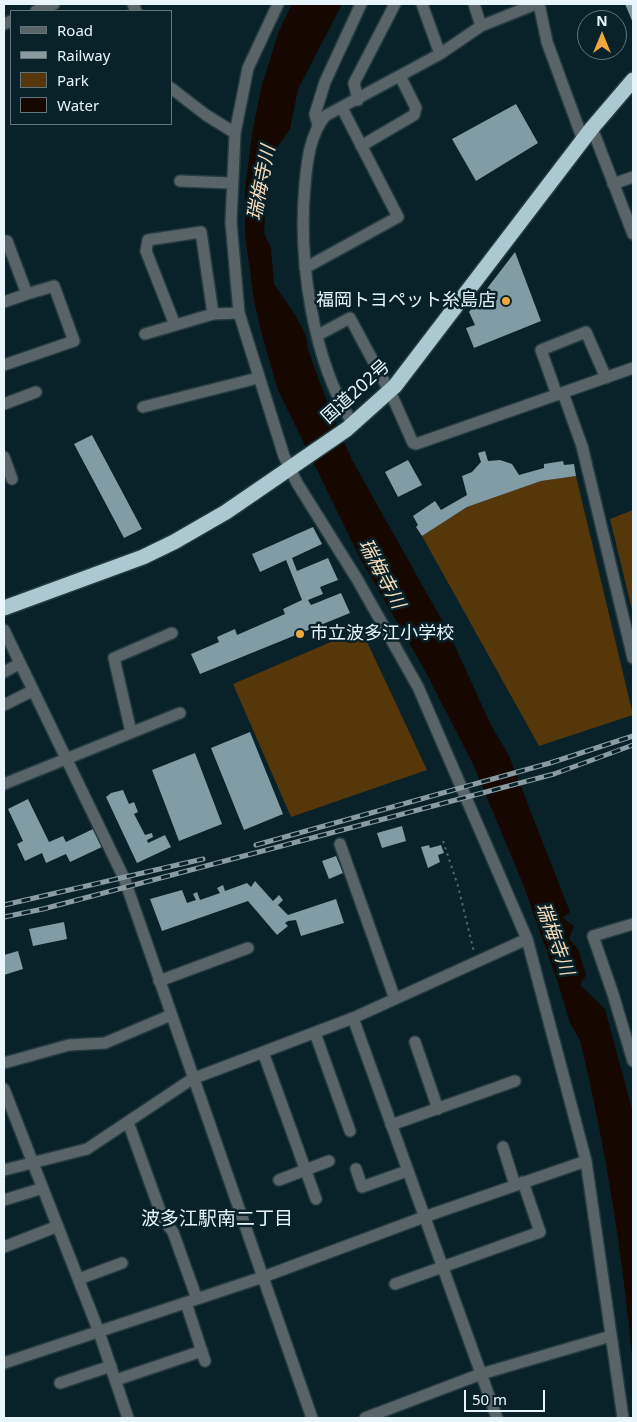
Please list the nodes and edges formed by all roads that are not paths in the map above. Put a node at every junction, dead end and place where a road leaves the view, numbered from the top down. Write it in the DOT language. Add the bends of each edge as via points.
graph roads {
  1 [pos="54,4"];
  2 [pos="278,4"];
  3 [pos="361,4"];
  4 [pos="395,4"];
  5 [pos="422,4"];
  6 [pos="474,4"];
  7 [pos="537,4"];
  8 [pos="39,10"];
  9 [pos="482,26"];
  10 [pos="440,54"];
  11 [pos="400,76"];
  12 [pos="633,80"];
  13 [pos="172,89"];
  14 [pos="358,100"];
  15 [pos="342,108"];
  16 [pos="318,125"];
  17 [pos="235,133"];
  18 [pos="588,134"];
  19 [pos="362,146"];
  20 [pos="633,177"];
  21 [pos="180,181"];
  22 [pos="231,183"];
  23 [pos="613,184"];
  24 [pos="633,234"];
  25 [pos="4,242"];
  26 [pos="306,268"];
  27 [pos="27,294"];
  28 [pos="4,302"];
  29 [pos="239,313"];
  30 [pos="213,314"];
  31 [pos="175,325"];
  32 [pos="145,334"];
  33 [pos="318,335"];
  34 [pos="4,365"];
  35 [pos="633,368"];
  36 [pos="258,378"];
  37 [pos="606,378"];
  38 [pos="36,392"];
  39 [pos="389,393"];
  40 [pos="560,394"];
  41 [pos="4,404"];
  42 [pos="143,407"];
  43 [pos="350,426"];
  44 [pos="4,457"];
  45 [pos="290,468"];
  46 [pos="12,480"];
  47 [pos="4,608"];
  48 [pos="4,630"];
  49 [pos="172,633"];
  50 [pos="633,658"];
  51 [pos="19,664"];
  52 [pos="4,672"];
  53 [pos="32,691"];
  54 [pos="4,705"];
  55 [pos="180,713"];
  56 [pos="130,732"];
  57 [pos="66,758"];
  58 [pos="4,784"];
  59 [pos="340,844"];
  60 [pos="633,924"];
  61 [pos="527,940"];
  62 [pos="248,948"];
  63 [pos="159,981"];
  64 [pos="395,999"];
  65 [pos="171,1015"];
  66 [pos="353,1018"];
  67 [pos="315,1033"];
  68 [pos="415,1042"];
  69 [pos="263,1052"];
  70 [pos="633,1061"];
  71 [pos="4,1063"];
  72 [pos="192,1079"];
  73 [pos="516,1081"];
  74 [pos="4,1089"];
  75 [pos="438,1109"];
  76 [pos="128,1122"];
  77 [pos="391,1125"];
  78 [pos="350,1131"];
  79 [pos="503,1147"];
  80 [pos="586,1160"];
  81 [pos="32,1161"];
  82 [pos="329,1161"];
  83 [pos="356,1169"];
  84 [pos="4,1170"];
  85 [pos="306,1170"];
  86 [pos="407,1171"];
  87 [pos="279,1180"];
  88 [pos="519,1184"];
  89 [pos="43,1188"];
  90 [pos="4,1200"];
  91 [pos="316,1200"];
  92 [pos="424,1217"];
  93 [pos="58,1226"];
  94 [pos="4,1247"];
  95 [pos="122,1264"];
  96 [pos="443,1268"];
  97 [pos="263,1277"];
  98 [pos="79,1279"];
  99 [pos="395,1284"];
  100 [pos="192,1301"];
  101 [pos="99,1332"];
  102 [pos="610,1336"];
  103 [pos="4,1364"];
  104 [pos="111,1366"];
  105 [pos="481,1374"];
  106 [pos="116,1380"];
  107 [pos="60,1383"];
  108 [pos="128,1418"];
  109 [pos="312,1418"];
  110 [pos="365,1418"];
  111 [pos="497,1418"];
  112 [pos="623,1418"];
  1 -- 8 [label="street"];
  2 -- 17 [label="street" via="248,68"];
  3 -- 16 [label="street" via="325,82 315,114"];
  4 -- 14 [label="street" via="354,84"];
  5 -- 10 [label="street"];
  6 -- 9 [label="street"];
  7 -- 9 [label="street"];
  7 -- 18 [label="street" via="548,42"];
  9 -- 10 [label="street"];
  10 -- 11 [label="street"];
  11 -- 14 [label="street"];
  11 -- 19 [label="street" via="416,108 414,115"];
  12 -- 18 [label="highway, 国道202号"];
  13 -- 17 [label="street"];
  14 -- 15 [label="street"];
  15 -- 16 [label="street" via="325,116"];
  15 -- 19 [label="street"];
  16 -- 26 [label="street" via="307,164 304,198 302,233"];
  17 -- 22 [label="street"];
  18 -- 23 [label="street"];
  18 -- 39 [label="highway, 国道202号"];
  19 -- 26 [label="street" via="398,217"];
  20 -- 23 [label="street"];
  21 -- 22 [label="street"];
  22 -- 29 [label="street"];
  23 -- 24 [label="street"];
  25 -- 27 [label="street" via="7,241"];
  26 -- 33 [label="street" via="308,298"];
  27 -- 28 [label="street"];
  27 -- 34 [label="street" via="54,286 74,341"];
  29 -- 30 [label="street"];
  29 -- 36 [label="street"];
  30 -- 31 [label="street"];
  30 -- 31 [label="street" via="201,232 148,240 146,251"];
  31 -- 32 [label="street"];
  33 -- 39 [label="street" via="350,318"];
  33 -- 43 [label="street"];
  35 -- 37 [label="street"];
  36 -- 42 [label="street"];
  36 -- 45 [label="street"];
  37 -- 40 [label="street"];
  37 -- 40 [label="street" via="586,332 541,350"];
  38 -- 41 [label="street"];
  39 -- 40 [label="street" via="412,443 416,444"];
  39 -- 43 [label="highway, 国道202号"];
  40 -- 50 [label="street" via="582,446"];
  43 -- 45 [label="highway, 国道202号"];
  44 -- 46 [label="street"];
  45 -- 47 [label="highway, 国道202号" via="210,522 174,542 143,557"];
  45 -- 61 [label="street" via="418,687"];
  48 -- 51 [label="street"];
  49 -- 56 [label="street" via="114,658"];
  51 -- 52 [label="street"];
  51 -- 53 [label="street"];
  53 -- 54 [label="street"];
  53 -- 57 [label="street"];
  55 -- 56 [label="street"];
  56 -- 57 [label="street"];
  57 -- 58 [label="street"];
  57 -- 63 [label="street" via="122,872"];
  59 -- 64 [label="street"];
  60 -- 70 [label="street" via="593,936"];
  61 -- 64 [label="street"];
  61 -- 80 [label="street"];
  62 -- 63 [label="street"];
  63 -- 65 [label="street"];
  64 -- 66 [label="street"];
  65 -- 71 [label="street" via="105,1043 69,1045"];
  65 -- 72 [label="street"];
  66 -- 67 [label="street"];
  66 -- 77 [label="street"];
  67 -- 69 [label="street"];
  67 -- 78 [label="street"];
  68 -- 75 [label="street"];
  69 -- 72 [label="street"];
  69 -- 85 [label="street"];
  72 -- 76 [label="street"];
  72 -- 97 [label="street"];
  73 -- 75 [label="street"];
  74 -- 81 [label="street"];
  75 -- 77 [label="street"];
  76 -- 81 [label="street" via="88,1149"];
  76 -- 100 [label="street" via="163,1219 173,1232"];
  77 -- 86 [label="street"];
  79 -- 88 [label="street"];
  80 -- 88 [label="street"];
  80 -- 102 [label="street"];
  81 -- 84 [label="street"];
  81 -- 89 [label="street"];
  82 -- 85 [label="street"];
  83 -- 86 [label="street" via="362,1187"];
  85 -- 87 [label="street"];
  85 -- 91 [label="street"];
  86 -- 92 [label="street"];
  88 -- 92 [label="street"];
  88 -- 96 [label="street" via="540,1232"];
  89 -- 90 [label="street"];
  89 -- 93 [label="street"];
  92 -- 96 [label="street"];
  92 -- 97 [label="street"];
  93 -- 94 [label="street"];
  93 -- 98 [label="street"];
  95 -- 98 [label="street"];
  96 -- 99 [label="street"];
  96 -- 105 [label="street"];
  97 -- 100 [label="street"];
  97 -- 109 [label="street"];
  98 -- 101 [label="street"];
  100 -- 101 [label="street"];
  100 -- 106 [label="street" via="204,1356"];
  101 -- 103 [label="street"];
  101 -- 104 [label="street"];
  102 -- 105 [label="street"];
  102 -- 112 [label="street"];
  104 -- 106 [label="street"];
  104 -- 107 [label="street"];
  105 -- 110 [label="street"];
  105 -- 111 [label="street"];
  106 -- 108 [label="street"];
}
